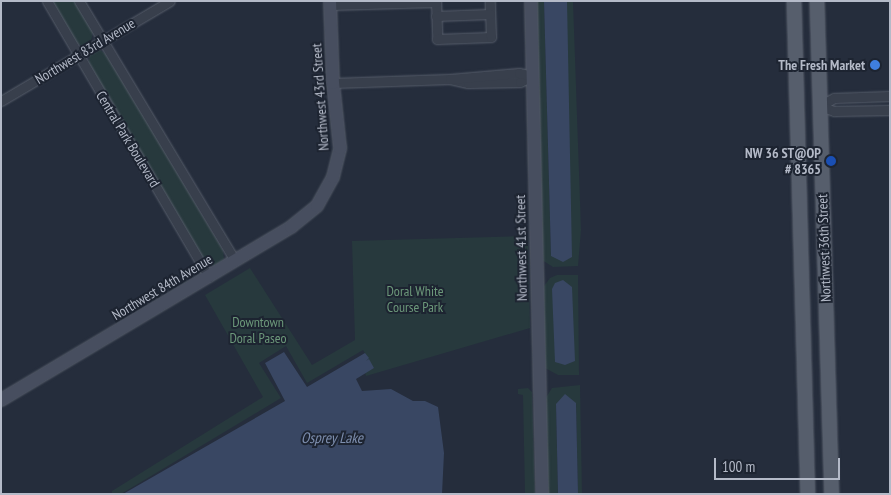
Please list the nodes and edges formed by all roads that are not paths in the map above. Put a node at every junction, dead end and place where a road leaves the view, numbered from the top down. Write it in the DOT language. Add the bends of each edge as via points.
graph roads {
  1 [pos="47,1"];
  2 [pos="79,1"];
  3 [pos="170,1"];
  4 [pos="490,1"];
  5 [pos="531,1"];
  6 [pos="794,1"];
  7 [pos="818,1"];
  8 [pos="436,2"];
  9 [pos="330,3"];
  10 [pos="490,14"];
  11 [pos="436,16"];
  12 [pos="103,41"];
  13 [pos="78,55"];
  14 [pos="533,76"];
  15 [pos="332,83"];
  16 [pos="890,96"];
  17 [pos="874,97"];
  18 [pos="1,101"];
  19 [pos="820,106"];
  20 [pos="797,108"];
  21 [pos="874,110"];
  22 [pos="890,110"];
  23 [pos="329,188"];
  24 [pos="802,252"];
  25 [pos="824,252"];
  26 [pos="235,261"];
  27 [pos="209,277"];
  28 [pos="1,400"];
  29 [pos="542,494"];
  30 [pos="808,494"];
  31 [pos="832,494"];
  1 -- 13 [label="street, Central Park Boulevard"];
  2 -- 12 [label="street, Central Park Boulevard"];
  3 -- 12 [label="street, Northwest 83rd Avenue"];
  4 -- 10 [label="street"];
  5 -- 14 [label="street, Northwest 41st Street"];
  6 -- 20 [label="main road, Northwest 36th Street"];
  7 -- 19 [label="main road, Northwest 36th Street"];
  8 -- 9 [label="street"];
  8 -- 11 [label="street"];
  9 -- 15 [label="street, Northwest 43rd Street"];
  10 -- 11 [label="street"];
  10 -- 11 [label="street" via="491,37 437,39"];
  12 -- 13 [label="street, Northwest 83rd Avenue"];
  12 -- 26 [label="street, Central Park Boulevard"];
  13 -- 18 [label="street, Northwest 83rd Avenue"];
  13 -- 27 [label="street, Central Park Boulevard"];
  14 -- 15 [label="street" via="520,82 468,83 450,79"];
  14 -- 29 [label="street, Northwest 41st Street"];
  15 -- 23 [label="street, Northwest 43rd Street" via="340,148"];
  16 -- 17 [label="street"];
  17 -- 19 [label="street" via="834,98"];
  17 -- 21 [label="street"];
  19 -- 20 [label="main road"];
  19 -- 21 [label="street" via="834,111"];
  19 -- 25 [label="main road, Northwest 36th Street"];
  20 -- 24 [label="main road, Northwest 36th Street"];
  21 -- 22 [label="street"];
  23 -- 26 [label="street, Northwest 84th Avenue" via="305,217"];
  24 -- 25 [label="main road"];
  24 -- 30 [label="main road, Northwest 36th Street"];
  25 -- 31 [label="main road, Northwest 36th Street"];
  26 -- 27 [label="street, Northwest 84th Avenue"];
  27 -- 28 [label="street, Northwest 84th Avenue"];
}
